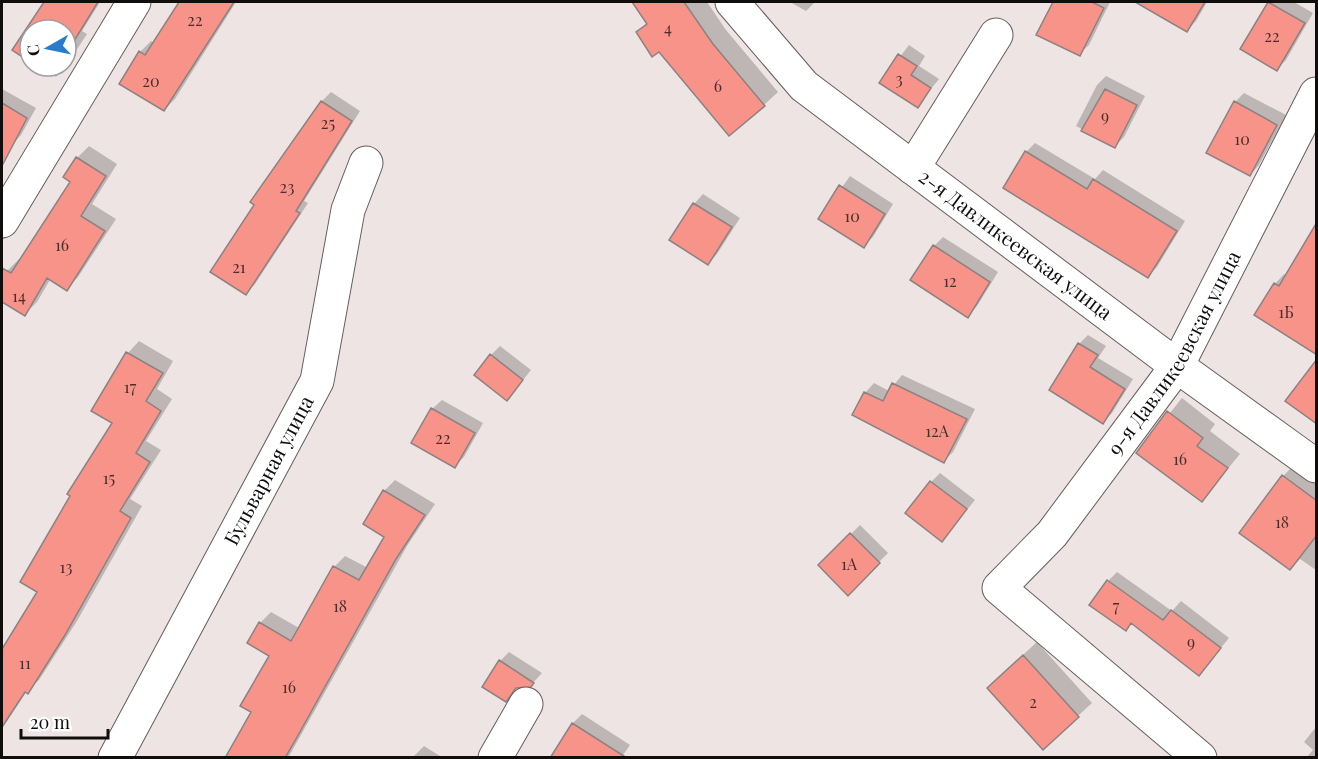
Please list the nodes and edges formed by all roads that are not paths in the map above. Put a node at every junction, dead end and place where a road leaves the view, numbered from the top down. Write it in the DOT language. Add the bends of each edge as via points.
graph roads {
  1 [pos="134,2"];
  2 [pos="732,2"];
  3 [pos="996,35"];
  4 [pos="1317,94"];
  5 [pos="366,163"];
  6 [pos="914,168"];
  7 [pos="2,221"];
  8 [pos="1177,366"];
  9 [pos="1317,466"];
  10 [pos="526,704"];
  11 [pos="115,758"];
  12 [pos="495,758"];
  13 [pos="1200,758"];
  1 -- 7 [label="street"];
  2 -- 6 [label="street, 2-я Давликеевская улица" via="804,86"];
  3 -- 6 [label="street"];
  4 -- 8 [label="street, 9-я Давликеевская улица"];
  5 -- 11 [label="street, Бульварная улица" via="348,210 316,381"];
  6 -- 8 [label="street, 2-я Давликеевская улица"];
  8 -- 9 [label="street, 2-я Давликеевская улица"];
  8 -- 13 [label="street, 9-я Давликеевская улица" via="1052,534 999,588"];
  10 -- 12 [label="street"];
}
